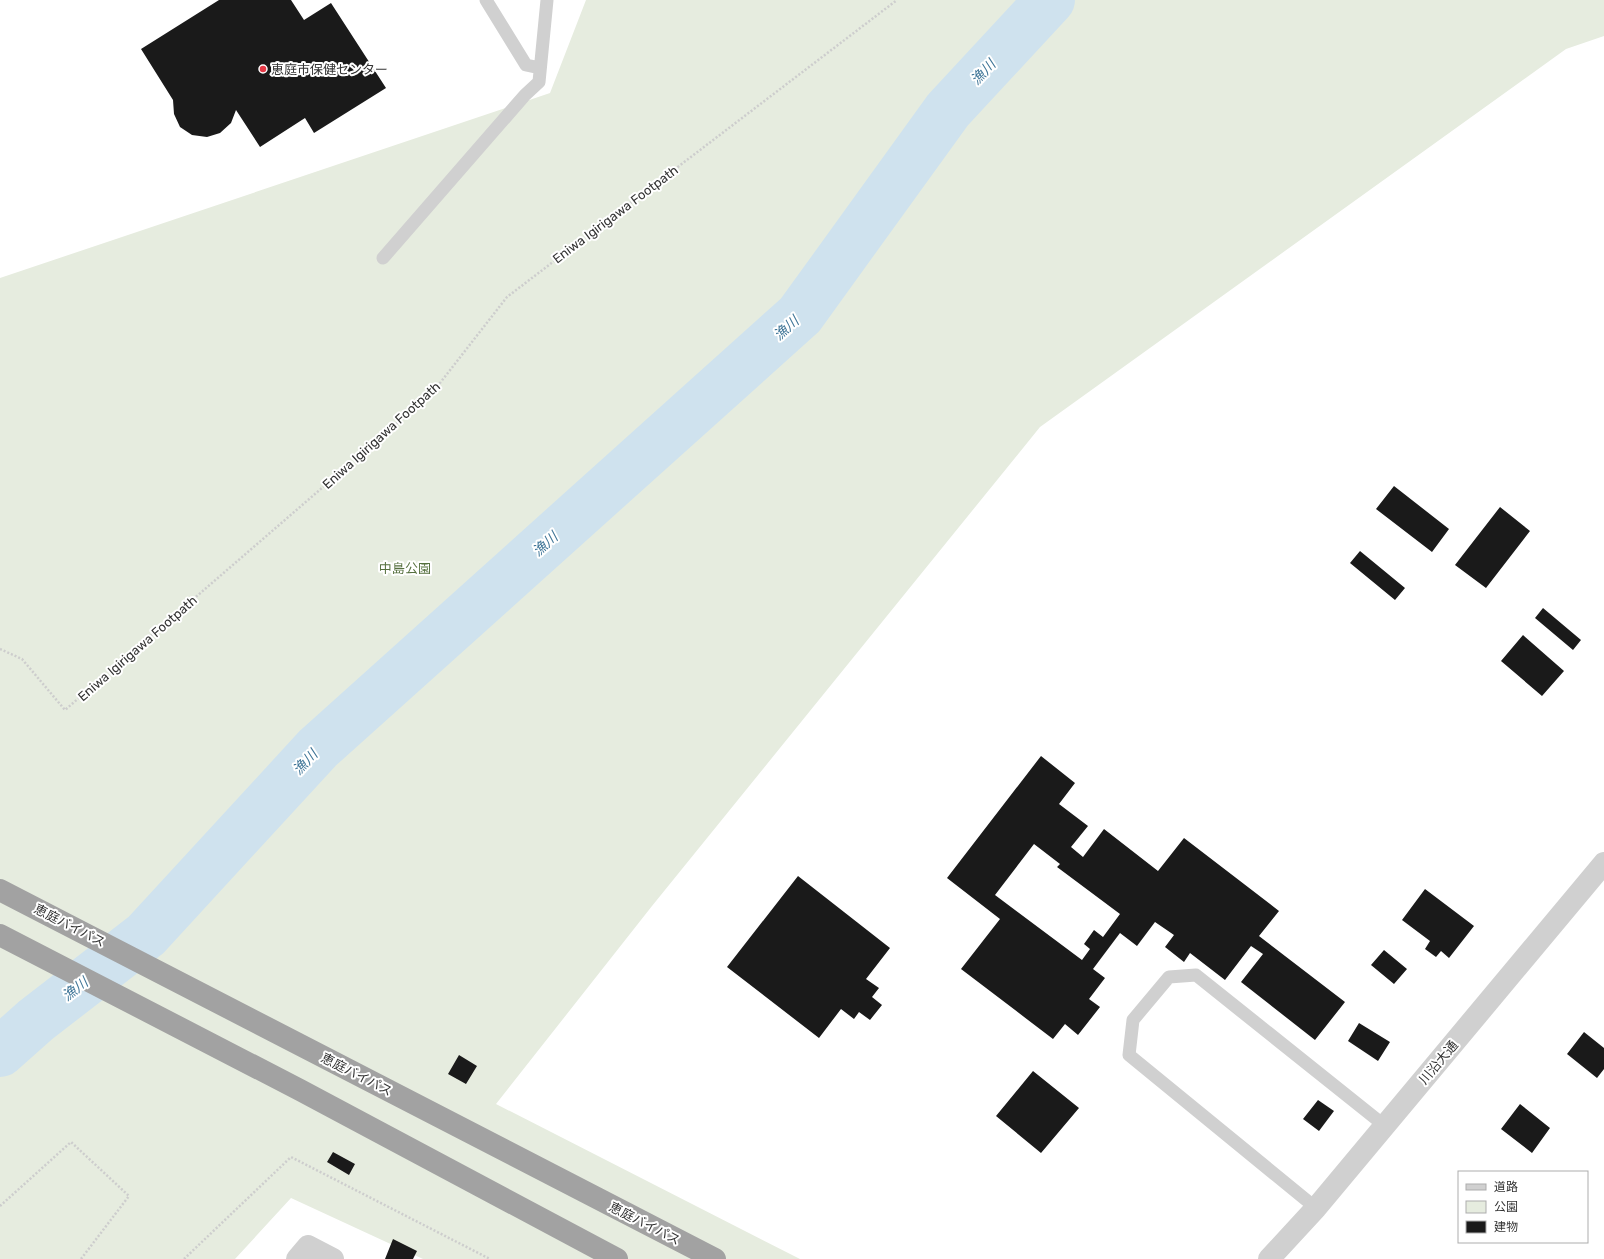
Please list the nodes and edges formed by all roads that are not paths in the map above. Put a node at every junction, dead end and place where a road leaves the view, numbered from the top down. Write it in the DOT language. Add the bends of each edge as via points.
graph roads {
  1 [pos="486,0"];
  2 [pos="547,0"];
  3 [pos="540,68"];
  4 [pos="383,258"];
  5 [pos="1604,863"];
  6 [pos="0,890"];
  7 [pos="0,935"];
  8 [pos="1385,1126"];
  9 [pos="1316,1208"];
  10 [pos="297,1259"];
  11 [pos="333,1259"];
  12 [pos="617,1259"];
  13 [pos="715,1259"];
  14 [pos="1269,1259"];
  1 -- 3 [label="lane" via="526,65"];
  2 -- 3 [label="lane"];
  3 -- 4 [label="lane" via="539,82"];
  5 -- 8 [label="street, 川沿大通"];
  6 -- 13 [label="highway, 恵庭バイパス"];
  7 -- 12 [label="highway" via="300,1090"];
  8 -- 9 [label="street, 川沿大通"];
  8 -- 9 [label="lane" via="1196,975 1169,977 1137,1015 1133,1020 1129,1055"];
  9 -- 14 [label="street, 川沿大通"];
  10 -- 11 [label="street" via="308,1246"];
}
